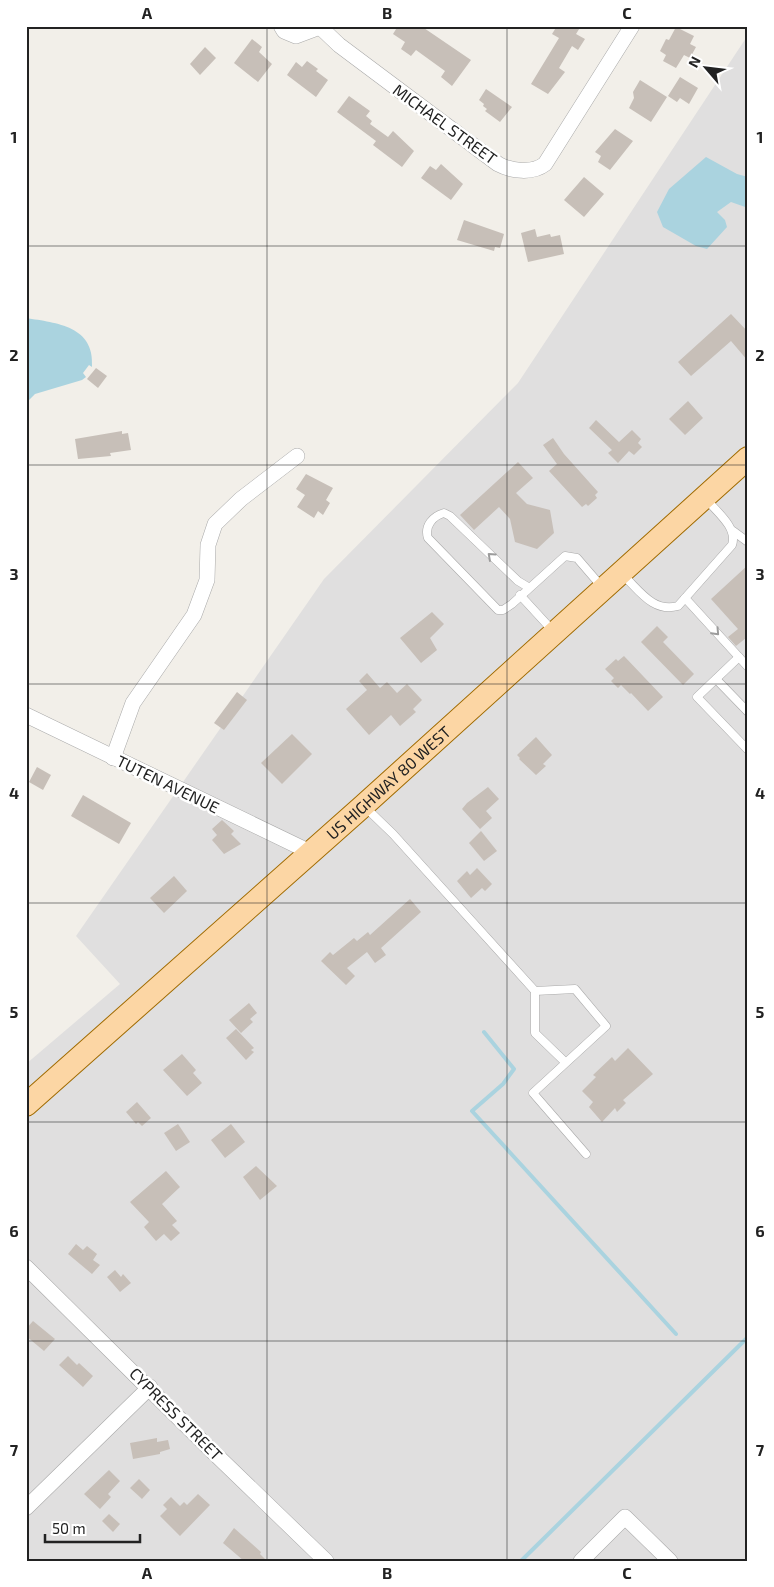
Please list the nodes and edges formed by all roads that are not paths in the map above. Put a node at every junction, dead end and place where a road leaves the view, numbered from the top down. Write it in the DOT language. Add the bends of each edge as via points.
graph roads {
  1 [pos="281,26"];
  2 [pos="320,26"];
  3 [pos="632,26"];
  4 [pos="297,456"];
  5 [pos="748,458"];
  6 [pos="704,498"];
  7 [pos="733,531"];
  8 [pos="748,542"];
  9 [pos="621,573"];
  10 [pos="528,587"];
  11 [pos="603,589"];
  12 [pos="520,595"];
  13 [pos="685,598"];
  14 [pos="554,632"];
  15 [pos="739,657"];
  16 [pos="748,667"];
  17 [pos="716,679"];
  18 [pos="748,712"];
  19 [pos="26,715"];
  20 [pos="748,750"];
  21 [pos="113,758"];
  22 [pos="363,806"];
  23 [pos="310,852"];
  24 [pos="535,991"];
  25 [pos="565,1062"];
  26 [pos="26,1105"];
  27 [pos="586,1154"];
  28 [pos="26,1266"];
  29 [pos="150,1387"];
  30 [pos="26,1508"];
  31 [pos="326,1561"];
  32 [pos="581,1561"];
  33 [pos="670,1561"];
  1 -- 2 [label="street" via="296,36"];
  2 -- 3 [label="street, MICHAEL STREET" via="339,45 498,164 528,170 539,169 545,164"];
  4 -- 21 [label="street" via="241,499 215,524 208,545 207,580 194,614 133,703"];
  5 -- 6 [label="main road, US HIGHWAY 80 WEST"];
  6 -- 7 [label="lane"];
  6 -- 9 [label="main road, US HIGHWAY 80 WEST"];
  7 -- 8 [label="lane"];
  7 -- 13 [label="lane" via="732,545"];
  9 -- 11 [label="main road, US HIGHWAY 80 WEST"];
  9 -- 13 [label="lane" via="658,607 678,606"];
  10 -- 11 [label="lane" via="565,556 571,555"];
  10 -- 12 [label="lane"];
  10 -- 12 [label="lane, one-way" via="450,516 440,514 428,525 428,538 498,610 504,610"];
  11 -- 14 [label="main road, US HIGHWAY 80 WEST"];
  12 -- 14 [label="lane"];
  13 -- 15 [label="lane, one-way"];
  14 -- 22 [label="main road, US HIGHWAY 80 WEST"];
  15 -- 16 [label="lane"];
  15 -- 17 [label="lane"];
  17 -- 18 [label="lane"];
  17 -- 20 [label="lane" via="697,697"];
  19 -- 21 [label="street, TUTEN AVENUE"];
  21 -- 23 [label="street, TUTEN AVENUE"];
  22 -- 23 [label="main road, US HIGHWAY 80 WEST"];
  22 -- 24 [label="lane" via="400,842"];
  23 -- 26 [label="main road, US HIGHWAY 80 WEST"];
  24 -- 25 [label="lane" via="535,1033"];
  24 -- 25 [label="lane" via="575,989 606,1026"];
  25 -- 27 [label="lane" via="533,1094"];
  28 -- 29 [label="street, CYPRESS STREET"];
  29 -- 30 [label="street"];
  29 -- 31 [label="street, CYPRESS STREET"];
  32 -- 33 [label="street" via="625,1517"];
}
